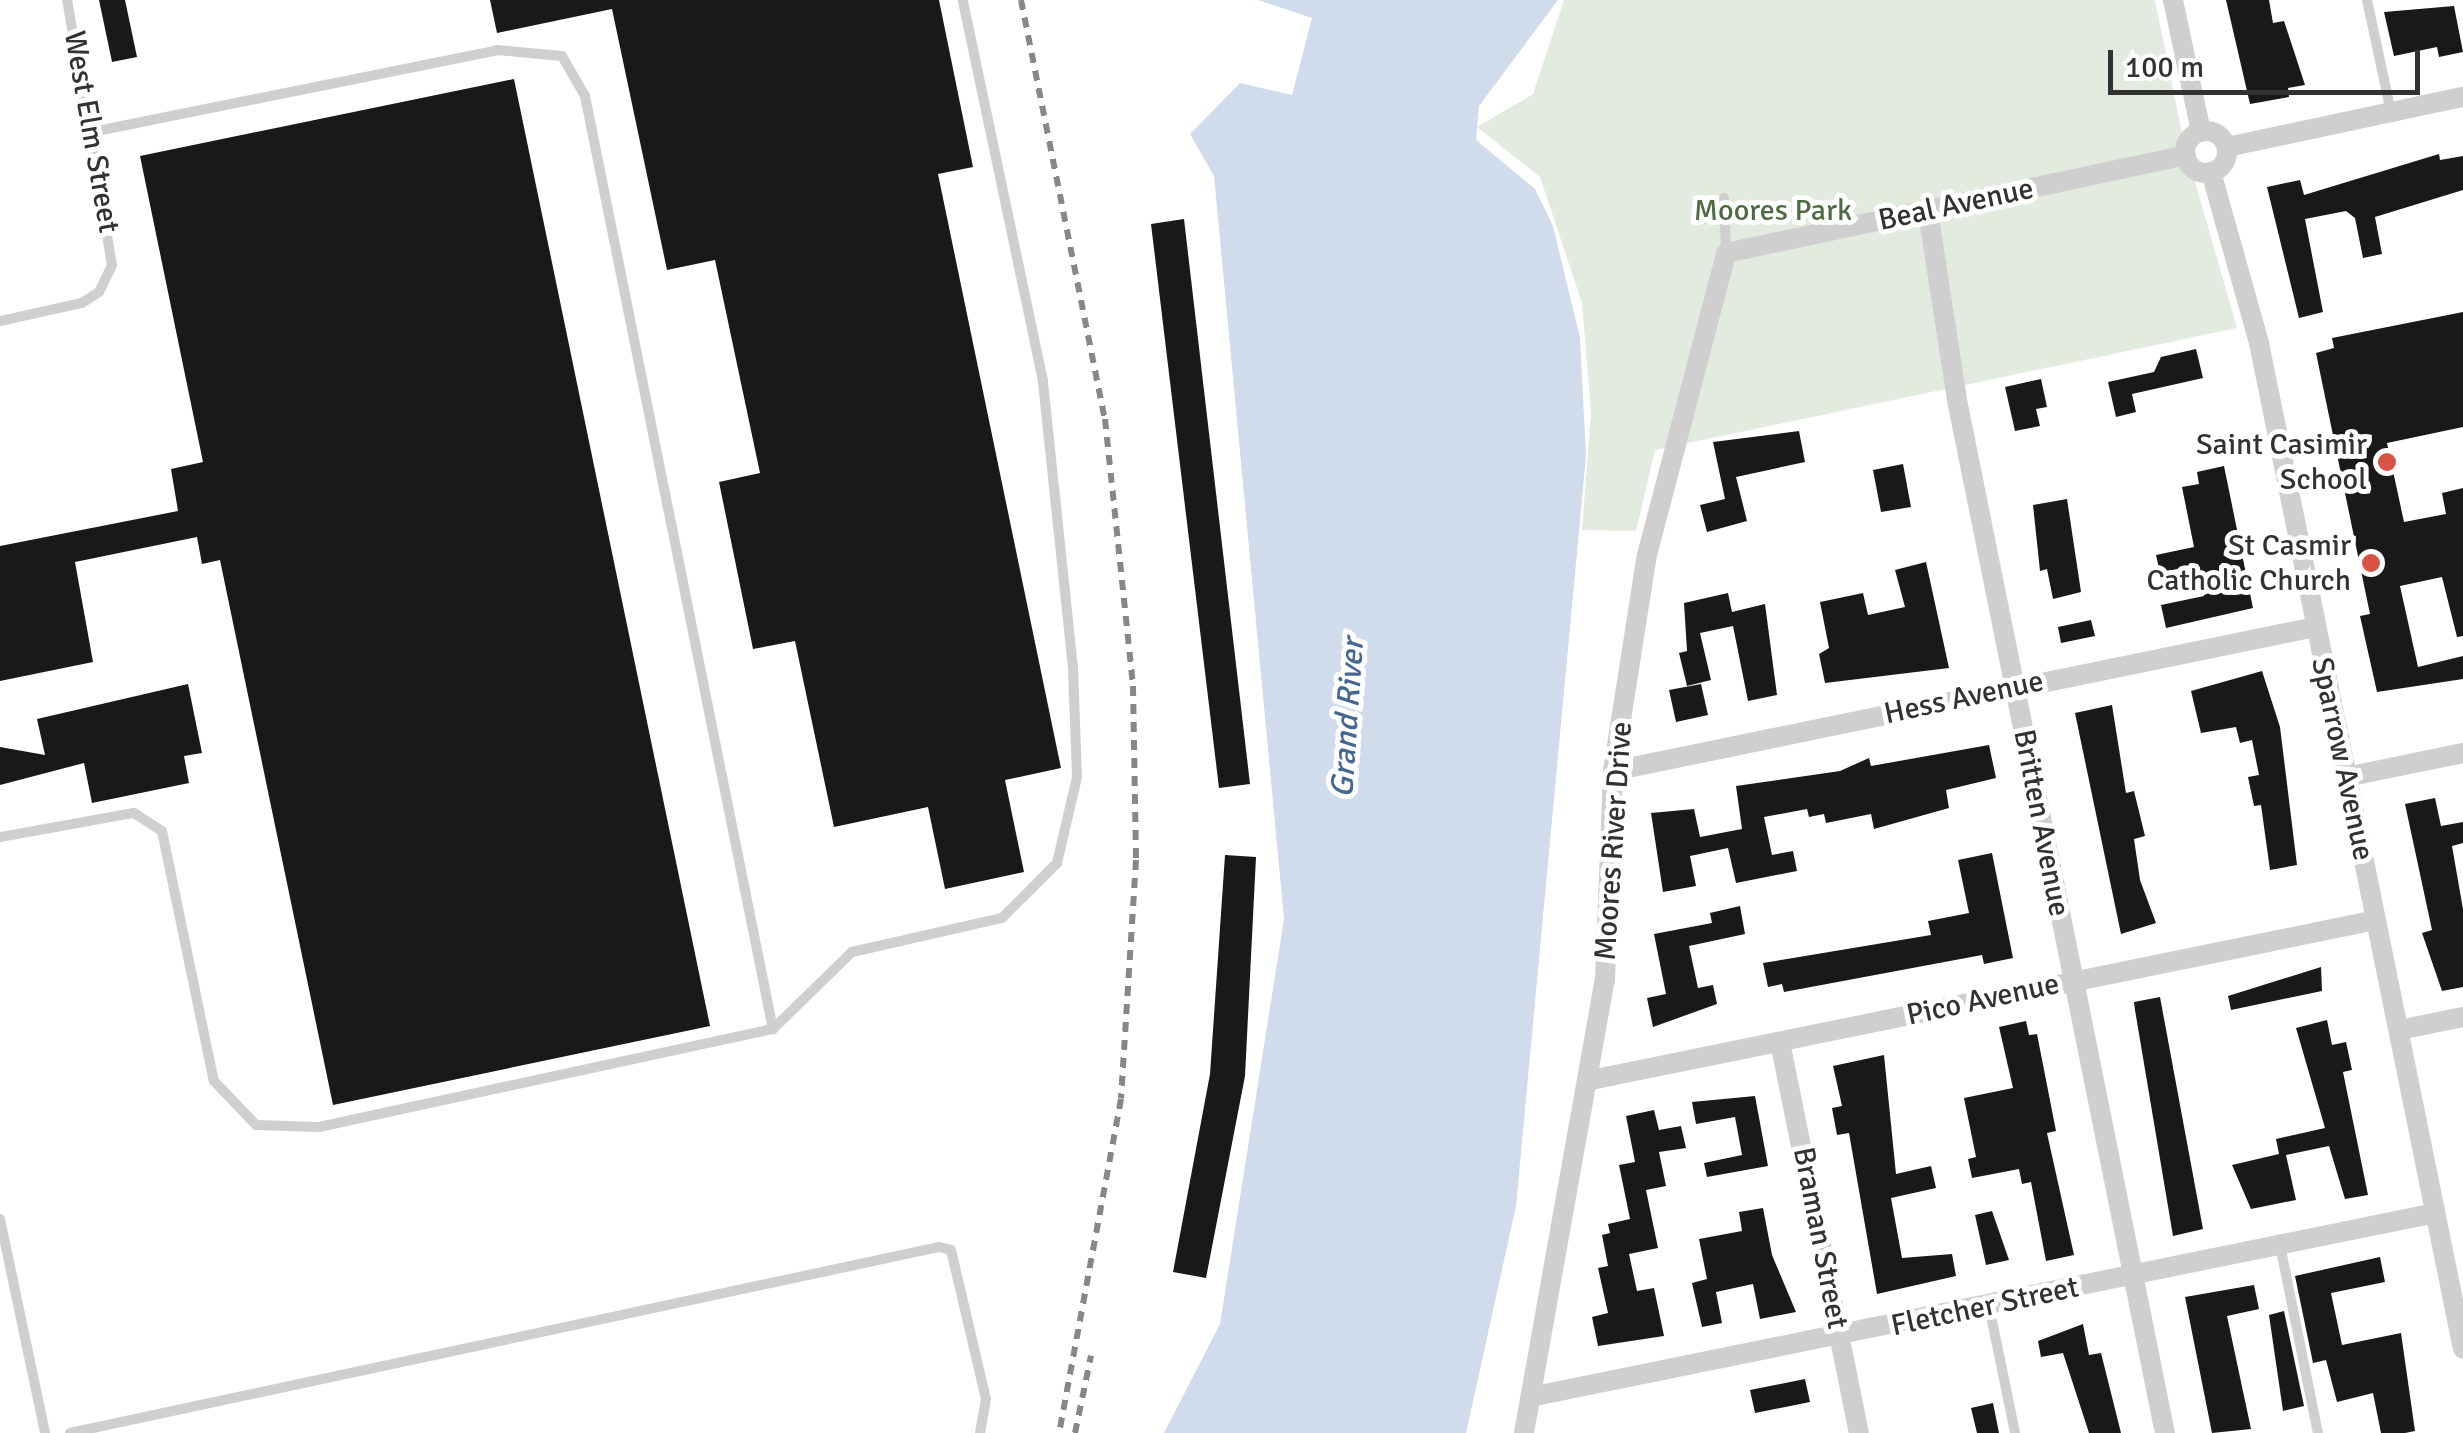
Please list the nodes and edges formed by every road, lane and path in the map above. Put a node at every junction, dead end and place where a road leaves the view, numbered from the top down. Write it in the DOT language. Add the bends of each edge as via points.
graph roads {
  1 [pos="66,0"];
  2 [pos="963,0"];
  3 [pos="2173,0"];
  4 [pos="2367,0"];
  5 [pos="2463,97"];
  6 [pos="2391,113"];
  7 [pos="92,132"];
  8 [pos="2200,132"];
  9 [pos="2226,147"];
  10 [pos="2186,155"];
  11 [pos="2211,172"];
  12 [pos="1724,198"];
  13 [pos="1928,212"];
  14 [pos="1726,253"];
  15 [pos="0,321"];
  16 [pos="2315,627"];
  17 [pos="2014,688"];
  18 [pos="2463,753"];
  19 [pos="1612,771"];
  20 [pos="2346,777"];
  21 [pos="0,838"];
  22 [pos="2376,920"];
  23 [pos="2073,982"];
  24 [pos="2463,1017"];
  25 [pos="773,1029"];
  26 [pos="2399,1030"];
  27 [pos="1780,1042"];
  28 [pos="1591,1080"];
  29 [pos="2435,1213"];
  30 [pos="0,1219"];
  31 [pos="2280,1245"];
  32 [pos="2132,1276"];
  33 [pos="1989,1306"];
  34 [pos="1840,1337"];
  35 [pos="2463,1349"];
  36 [pos="1535,1396"];
  37 [pos="46,1433"];
  38 [pos="70,1433"];
  39 [pos="980,1433"];
  40 [pos="1524,1433"];
  41 [pos="1860,1433"];
  42 [pos="2015,1433"];
  43 [pos="2165,1433"];
  44 [pos="2318,1433"];
  1 -- 7 [label="lane, West Elm Street"];
  2 -- 25 [label="lane" via="1043,381 1076,777 1057,863 1002,918 852,952"];
  3 -- 8 [label="street"];
  4 -- 6 [label="lane"];
  5 -- 6 [label="street"];
  6 -- 9 [label="street"];
  7 -- 15 [label="lane, West Elm Street" via="112,265 99,292 74,306"];
  7 -- 25 [label="lane" via="497,50 562,56 584,96"];
  8 -- 9 [label="street" via="2220,135"];
  8 -- 10 [label="street"];
  9 -- 11 [label="street" via="2226,160"];
  10 -- 11 [label="street" via="2192,167"];
  10 -- 13 [label="street, Beal Avenue"];
  11 -- 16 [label="street, Sparrow Avenue" via="2259,343"];
  12 -- 14 [label="lane"];
  13 -- 14 [label="street, Beal Avenue"];
  13 -- 17 [label="street, Britten Avenue"];
  14 -- 19 [label="street, Moores River Drive" via="1647,555"];
  16 -- 17 [label="street, Hess Avenue"];
  16 -- 20 [label="street, Sparrow Avenue"];
  17 -- 19 [label="street, Hess Avenue"];
  17 -- 23 [label="street, Britten Avenue"];
  18 -- 20 [label="street"];
  19 -- 28 [label="street, Moores River Drive" via="1605,980"];
  20 -- 22 [label="street, Sparrow Avenue"];
  21 -- 25 [label="lane" via="134,814 162,831 214,1081 256,1125 319,1127"];
  22 -- 23 [label="street, Pico Avenue"];
  22 -- 26 [label="street, Sparrow Avenue"];
  23 -- 27 [label="street, Pico Avenue"];
  23 -- 32 [label="street, Britten Avenue"];
  24 -- 26 [label="street"];
  26 -- 29 [label="street, Sparrow Avenue"];
  27 -- 28 [label="street, Pico Avenue"];
  27 -- 34 [label="street, Braman Street"];
  28 -- 36 [label="street, Moores River Drive"];
  29 -- 31 [label="street, Fletcher Street"];
  29 -- 35 [label="street, Sparrow Avenue"];
  30 -- 37 [label="lane"];
  31 -- 32 [label="street, Fletcher Street"];
  31 -- 44 [label="lane"];
  32 -- 33 [label="street, Fletcher Street"];
  32 -- 43 [label="street, Britten Avenue"];
  33 -- 34 [label="street, Fletcher Street"];
  33 -- 42 [label="lane"];
  34 -- 36 [label="street, Fletcher Street"];
  34 -- 41 [label="street, Braman Street"];
  36 -- 40 [label="street, Moores River Drive"];
  38 -- 39 [label="lane" via="939,1247 951,1250 986,1399"];
}
